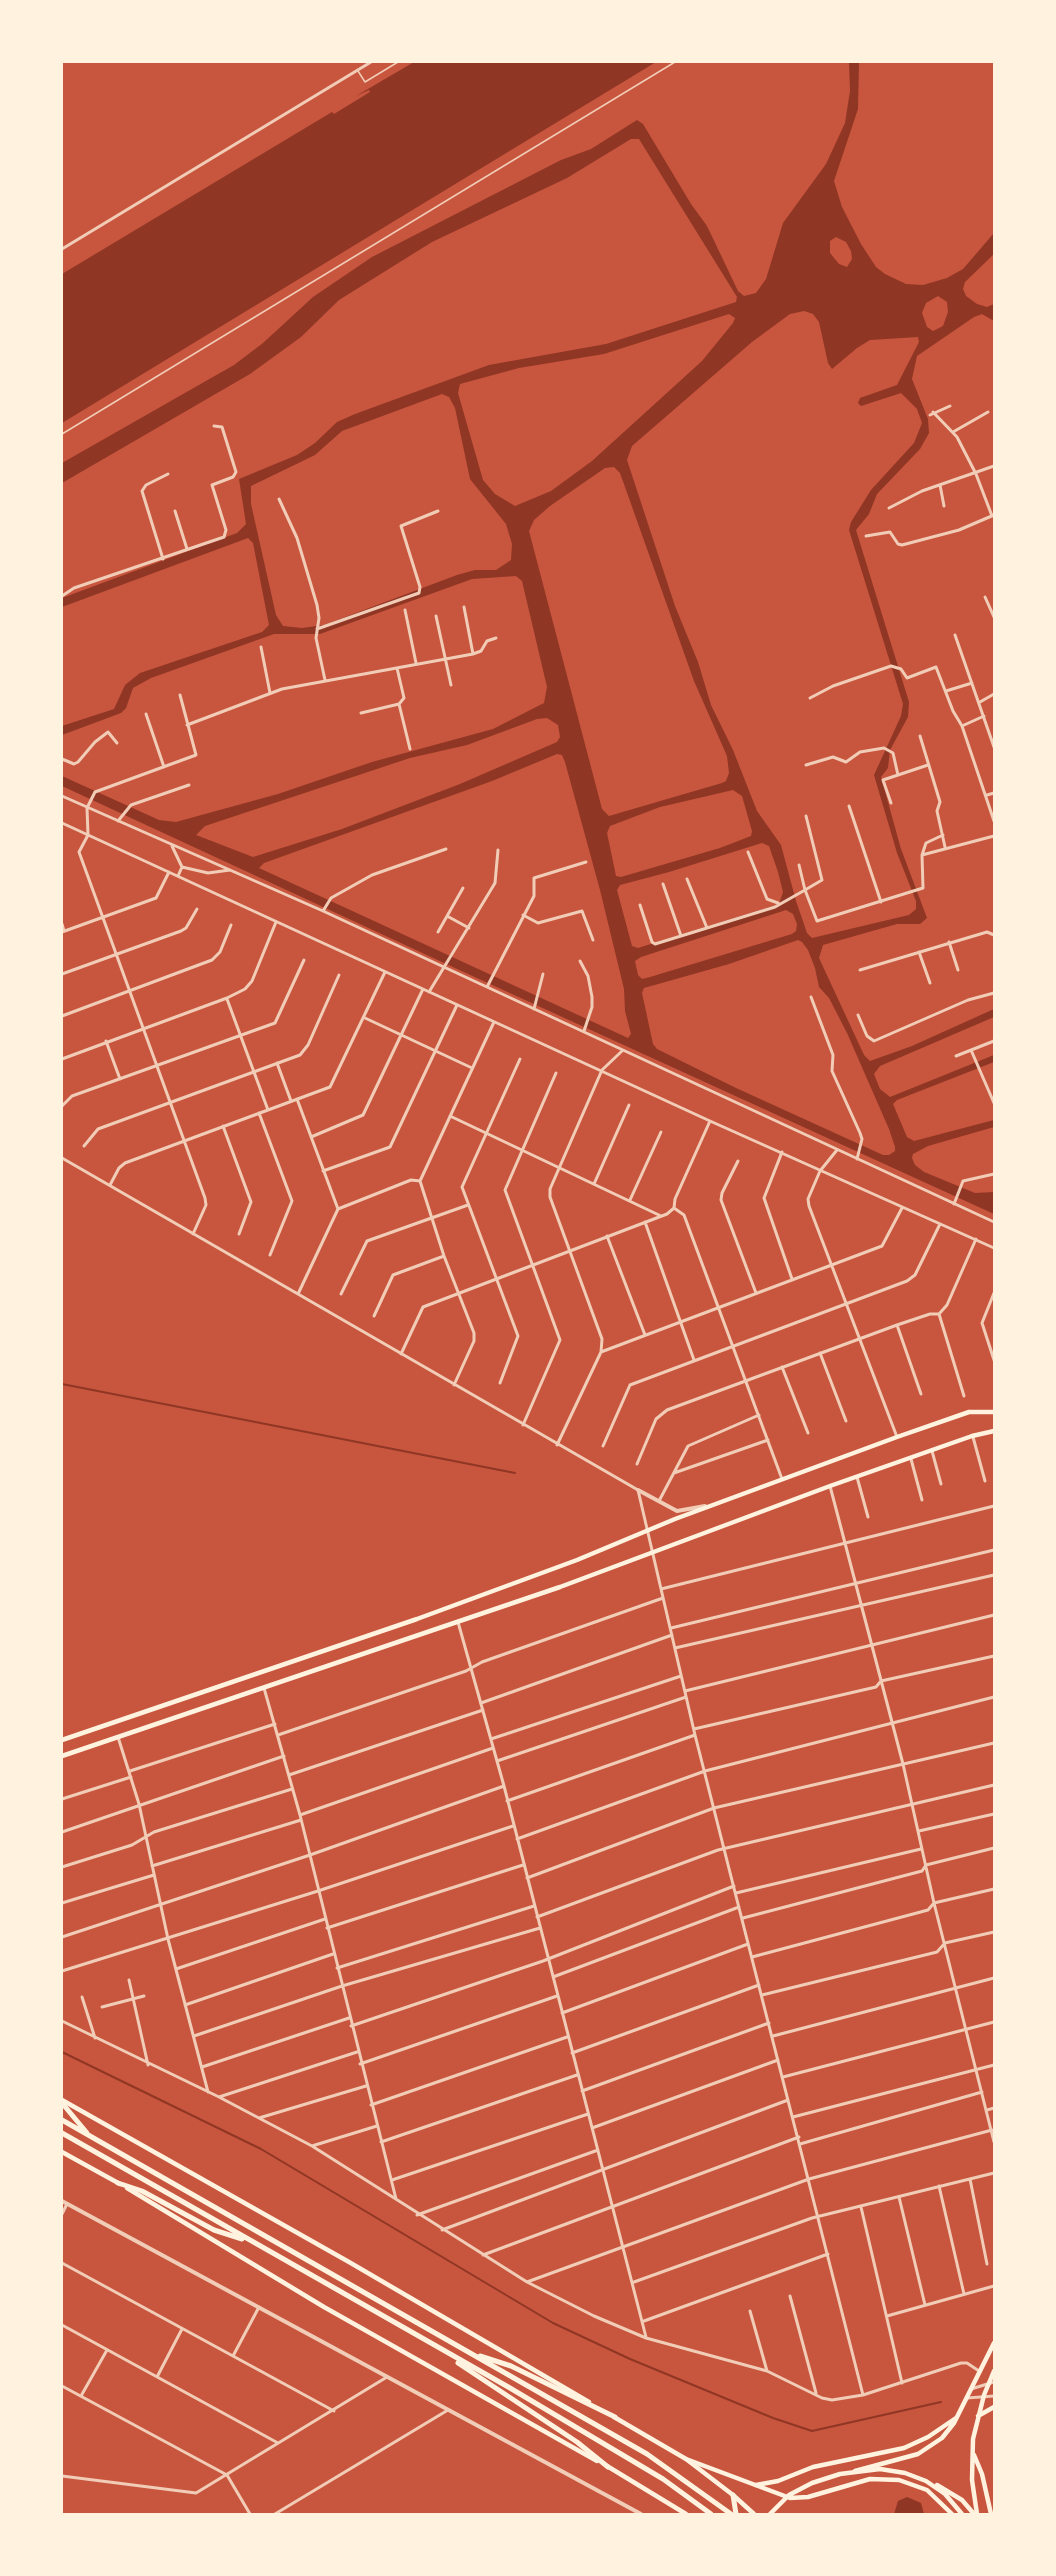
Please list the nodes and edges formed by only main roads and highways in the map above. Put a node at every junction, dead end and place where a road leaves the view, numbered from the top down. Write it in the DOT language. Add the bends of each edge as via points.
graph roads {
  1 [pos="994,1412"];
  2 [pos="994,1431"];
  3 [pos="62,1740"];
  4 [pos="62,1756"];
  5 [pos="62,2101"];
  6 [pos="62,2120"];
  7 [pos="62,2133"];
  8 [pos="90,2137"];
  9 [pos="62,2152"];
  10 [pos="118,2183"];
  11 [pos="252,2243"];
  12 [pos="430,2343"];
  13 [pos="994,2343"];
  14 [pos="475,2355"];
  15 [pos="994,2371"];
  16 [pos="992,2383"];
  17 [pos="994,2407"];
  18 [pos="978,2416"];
  19 [pos="615,2417"];
  20 [pos="956,2418"];
  21 [pos="972,2453"];
  22 [pos="686,2459"];
  23 [pos="608,2467"];
  24 [pos="850,2473"];
  25 [pos="926,2481"];
  26 [pos="752,2485"];
  27 [pos="733,2495"];
  28 [pos="992,2513"];
  29 [pos="686,2514"];
  30 [pos="711,2514"];
  31 [pos="731,2514"];
  32 [pos="736,2514"];
  33 [pos="754,2514"];
  34 [pos="770,2514"];
  35 [pos="952,2514"];
  36 [pos="962,2514"];
  37 [pos="976,2514"];
  1 -- 3 [label="main road" via="969,1412 897,1437 417,1619"];
  2 -- 4 [label="main road" via="830,1486 560,1587"];
  5 -- 8 [label="highway"];
  5 -- 19 [label="main road"];
  6 -- 8 [label="highway"];
  7 -- 11 [label="highway"];
  8 -- 14 [label="highway"];
  9 -- 10 [label="main road"];
  10 -- 11 [label="highway" via="142,2191 214,2230"];
  10 -- 23 [label="main road" via="324,2307"];
  11 -- 12 [label="highway"];
  12 -- 23 [label="highway"];
  12 -- 30 [label="highway" via="663,2479"];
  13 -- 20 [label="main road"];
  14 -- 19 [label="highway" via="504,2362"];
  14 -- 31 [label="highway" via="647,2454"];
  15 -- 16 [label="main road"];
  16 -- 18 [label="main road"];
  17 -- 18 [label="main road"];
  18 -- 21 [label="main road"];
  19 -- 22 [label="main road"];
  20 -- 24 [label="main road" via="942,2438 918,2454"];
  20 -- 26 [label="main road" via="904,2448 813,2467 772,2483"];
  21 -- 28 [label="main road"];
  21 -- 37 [label="main road"];
  22 -- 26 [label="main road"];
  22 -- 27 [label="main road"];
  23 -- 29 [label="main road"];
  24 -- 25 [label="main road" via="890,2470"];
  24 -- 34 [label="main road" via="803,2487"];
  25 -- 36 [label="main road" via="945,2494"];
  25 -- 37 [label="main road" via="955,2495"];
  26 -- 35 [label="main road" via="796,2498 862,2481 893,2479 927,2490"];
  27 -- 32 [label="highway"];
  27 -- 33 [label="main road"];
}
